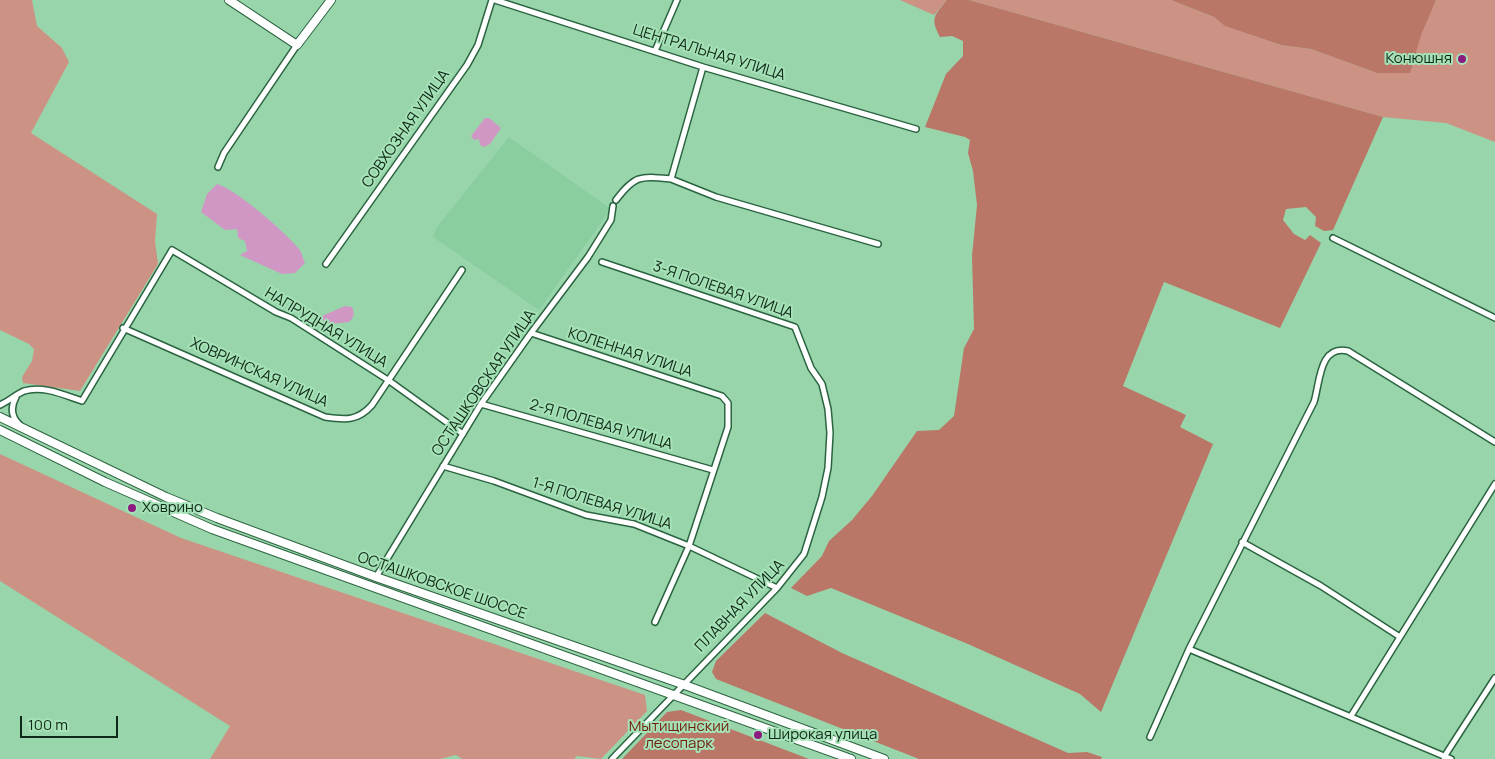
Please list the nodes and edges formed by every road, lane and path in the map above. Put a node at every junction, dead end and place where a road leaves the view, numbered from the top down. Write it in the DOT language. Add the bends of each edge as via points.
graph roads {
  1 [pos="229,0"];
  2 [pos="331,0"];
  3 [pos="494,0"];
  4 [pos="677,0"];
  5 [pos="297,45"];
  6 [pos="655,51"];
  7 [pos="703,67"];
  8 [pos="916,128"];
  9 [pos="218,167"];
  10 [pos="670,179"];
  11 [pos="616,200"];
  12 [pos="613,206"];
  13 [pos="1333,238"];
  14 [pos="878,244"];
  15 [pos="602,262"];
  16 [pos="326,264"];
  17 [pos="462,270"];
  18 [pos="1495,318"];
  19 [pos="123,328"];
  20 [pos="531,333"];
  21 [pos="811,368"];
  22 [pos="388,380"];
  23 [pos="17,395"];
  24 [pos="481,404"];
  25 [pos="0,405"];
  26 [pos="0,417"];
  27 [pos="24,429"];
  28 [pos="0,430"];
  29 [pos="463,434"];
  30 [pos="1495,442"];
  31 [pos="443,466"];
  32 [pos="713,470"];
  33 [pos="1495,484"];
  34 [pos="1242,542"];
  35 [pos="689,546"];
  36 [pos="376,578"];
  37 [pos="777,588"];
  38 [pos="655,622"];
  39 [pos="1400,636"];
  40 [pos="1189,649"];
  41 [pos="1495,678"];
  42 [pos="682,684"];
  43 [pos="672,695"];
  44 [pos="1351,716"];
  45 [pos="1150,737"];
  46 [pos="1444,758"];
  47 [pos="612,759"];
  48 [pos="851,759"];
  49 [pos="884,759"];
  50 [pos="1451,759"];
  1 -- 5 [label="main road"];
  2 -- 5 [label="main road"];
  3 -- 6 [label="street, ЦЕНТРАЛЬНАЯ УЛИЦА"];
  3 -- 16 [label="street, СОВХОЗНАЯ УЛИЦА" via="467,65"];
  4 -- 6 [label="street"];
  5 -- 9 [label="street" via="224,153"];
  6 -- 7 [label="street, ЦЕНТРАЛЬНАЯ УЛИЦА"];
  7 -- 8 [label="street, ЦЕНТРАЛЬНАЯ УЛИЦА"];
  7 -- 10 [label="street"];
  10 -- 11 [label="street" via="636,178"];
  10 -- 14 [label="street" via="716,196"];
  12 -- 20 [label="street, ОСТАШКОВСКАЯ УЛИЦА" via="611,220 588,258"];
  13 -- 18 [label="street"];
  15 -- 21 [label="street, 3-Я ПОЛЕВАЯ УЛИЦА" via="795,327"];
  17 -- 22 [label="street, ХОВРИНСКАЯ УЛИЦА"];
  19 -- 22 [label="street, ХОВРИНСКАЯ УЛИЦА" via="325,417 354,418 363,414"];
  19 -- 22 [label="street, НАПРУДНАЯ УЛИЦА" via="172,250 291,318"];
  19 -- 23 [label="street" via="82,401 45,390"];
  20 -- 24 [label="street, ОСТАШКОВСКАЯ УЛИЦА"];
  20 -- 32 [label="street, КОЛЕННАЯ УЛИЦА" via="722,396 728,403 728,427"];
  21 -- 37 [label="street, ПЛАВНАЯ УЛИЦА" via="822,384 828,410 828,468 804,554"];
  22 -- 29 [label="street, НАПРУДНАЯ УЛИЦА"];
  23 -- 25 [label="street"];
  23 -- 27 [label="street" via="11,410"];
  24 -- 29 [label="street, ОСТАШКОВСКАЯ УЛИЦА"];
  24 -- 32 [label="street, 2-Я ПОЛЕВАЯ УЛИЦА"];
  26 -- 27 [label="main road, ОСТАШКОВСКОЕ ШОССЕ"];
  27 -- 36 [label="main road, ОСТАШКОВСКОЕ ШОССЕ" via="174,501"];
  28 -- 43 [label="main road, ОСТАШКОВСКОЕ ШОССЕ" via="104,482 212,529"];
  29 -- 31 [label="street, ОСТАШКОВСКАЯ УЛИЦА"];
  30 -- 34 [label="street" via="1348,351 1331,351 1325,358 1314,402"];
  31 -- 35 [label="street, 1-Я ПОЛЕВАЯ УЛИЦА" via="586,515 634,524"];
  31 -- 36 [label="street, ОСТАШКОВСКАЯ УЛИЦА"];
  32 -- 35 [label="street"];
  33 -- 39 [label="street"];
  34 -- 39 [label="street"];
  34 -- 40 [label="street"];
  35 -- 37 [label="street, 1-Я ПОЛЕВАЯ УЛИЦА"];
  35 -- 38 [label="street"];
  36 -- 42 [label="main road, ОСТАШКОВСКОЕ ШОССЕ"];
  37 -- 42 [label="street, ПЛАВНАЯ УЛИЦА"];
  39 -- 44 [label="street"];
  40 -- 44 [label="street"];
  40 -- 45 [label="street"];
  41 -- 46 [label="street"];
  42 -- 43 [label="street, ПЛАВНАЯ УЛИЦА"];
  42 -- 49 [label="main road, ОСТАШКОВСКОЕ ШОССЕ"];
  43 -- 47 [label="street, ПЛАВНАЯ УЛИЦА"];
  43 -- 48 [label="main road, ОСТАШКОВСКОЕ ШОССЕ"];
  44 -- 46 [label="street"];
  46 -- 50 [label="street"];
}
